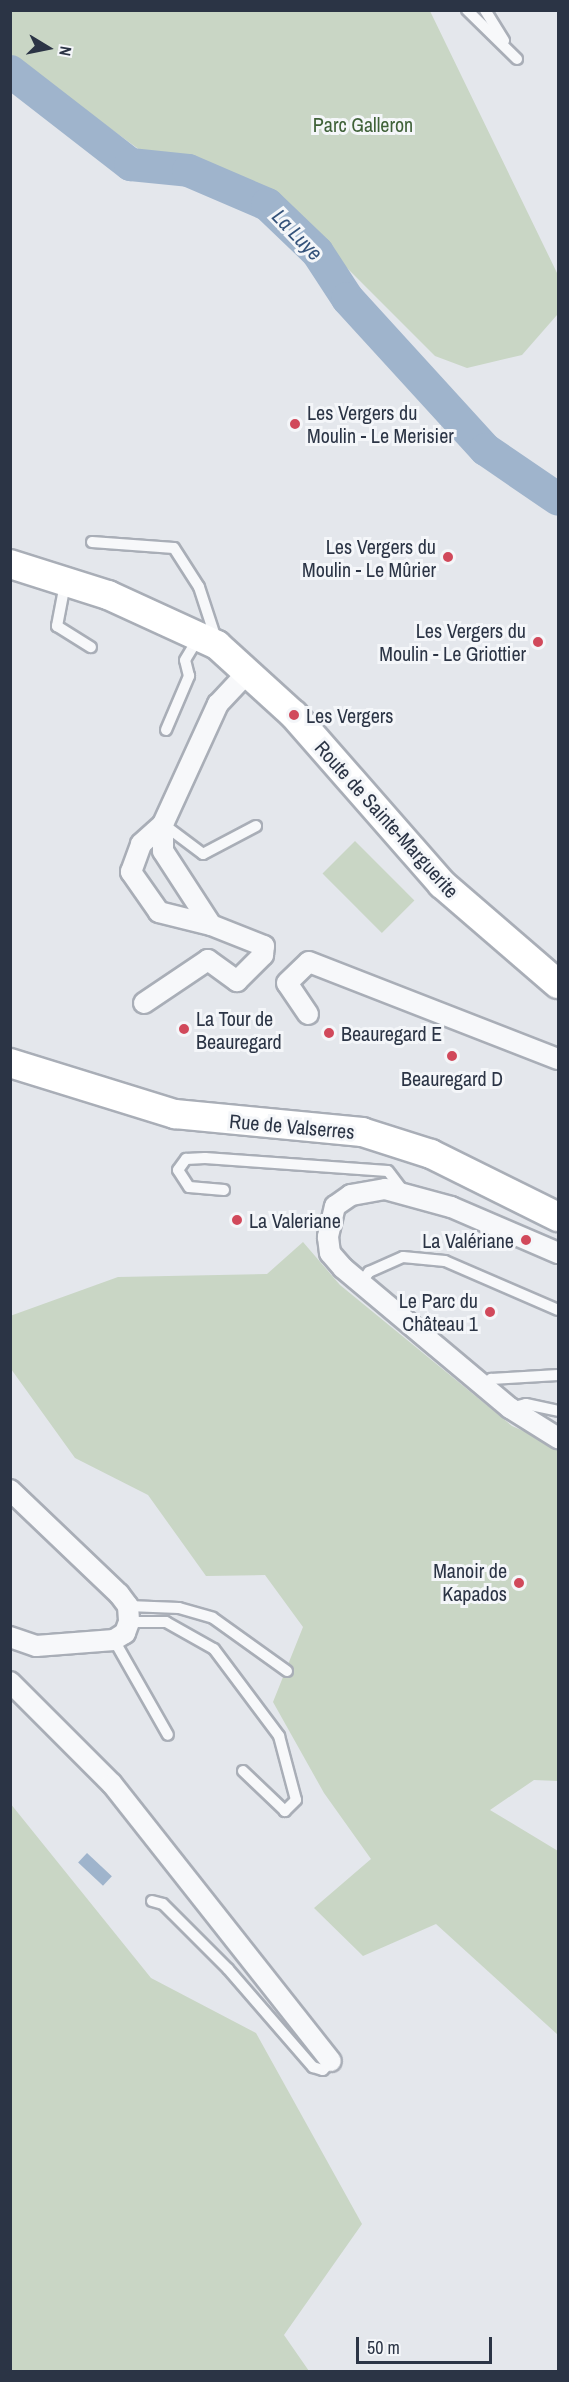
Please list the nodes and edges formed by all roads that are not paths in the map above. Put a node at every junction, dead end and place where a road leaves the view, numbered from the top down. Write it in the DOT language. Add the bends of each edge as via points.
graph roads {
  1 [pos="467,10"];
  2 [pos="485,10"];
  3 [pos="92,542"];
  4 [pos="10,564"];
  5 [pos="66,580"];
  6 [pos="209,640"];
  7 [pos="91,647"];
  8 [pos="249,671"];
  9 [pos="166,730"];
  10 [pos="163,824"];
  11 [pos="256,826"];
  12 [pos="211,925"];
  13 [pos="558,984"];
  14 [pos="144,1003"];
  15 [pos="308,1014"];
  16 [pos="558,1059"];
  17 [pos="10,1063"];
  18 [pos="224,1190"];
  19 [pos="404,1192"];
  20 [pos="558,1216"];
  21 [pos="558,1253"];
  22 [pos="361,1283"];
  23 [pos="558,1310"];
  24 [pos="558,1375"];
  25 [pos="484,1387"];
  26 [pos="510,1408"];
  27 [pos="558,1411"];
  28 [pos="558,1438"];
  29 [pos="10,1490"];
  30 [pos="128,1614"];
  31 [pos="10,1637"];
  32 [pos="114,1640"];
  33 [pos="287,1671"];
  34 [pos="10,1682"];
  35 [pos="168,1735"];
  36 [pos="243,1771"];
  37 [pos="152,1901"];
  38 [pos="331,2061"];
  1 -- 2 [label="lane" via="517,59"];
  3 -- 6 [label="lane" via="174,548 206,603"];
  4 -- 5 [label="street, Route de Sainte-Marguerite"];
  5 -- 6 [label="street, Route de Sainte-Marguerite"];
  5 -- 7 [label="lane" via="57,626"];
  6 -- 8 [label="street, Route de Sainte-Marguerite"];
  6 -- 9 [label="lane" via="185,660 189,676"];
  8 -- 10 [label="street" via="218,704"];
  8 -- 13 [label="street, Route de Sainte-Marguerite" via="442,884"];
  10 -- 11 [label="lane" via="203,854"];
  10 -- 12 [label="street" via="163,851"];
  10 -- 12 [label="street" via="141,844 131,873 159,912"];
  12 -- 14 [label="street" via="264,946 263,955 237,981 208,960"];
  15 -- 16 [label="street" via="287,983 309,962"];
  17 -- 20 [label="street, Rue de Valserres" via="152,1108 362,1132 431,1154"];
  18 -- 19 [label="lane" via="189,1187 178,1170 186,1159 205,1158 388,1171"];
  19 -- 21 [label="street"];
  19 -- 22 [label="street" via="367,1190 335,1206 330,1253"];
  22 -- 23 [label="lane" via="369,1272 403,1257 445,1261"];
  22 -- 25 [label="street"];
  24 -- 25 [label="lane" via="491,1379"];
  25 -- 26 [label="street"];
  26 -- 27 [label="lane" via="526,1404"];
  26 -- 28 [label="street"];
  29 -- 30 [label="street"];
  30 -- 32 [label="street" via="125,1633"];
  30 -- 33 [label="lane" via="179,1608 213,1618"];
  30 -- 36 [label="lane" via="166,1622 214,1649 279,1736 296,1800 285,1811"];
  31 -- 32 [label="street" via="36,1646"];
  32 -- 35 [label="lane"];
  34 -- 38 [label="street" via="112,1784"];
  37 -- 38 [label="lane" via="163,1904 228,1969 313,2067 324,2070"];
}
